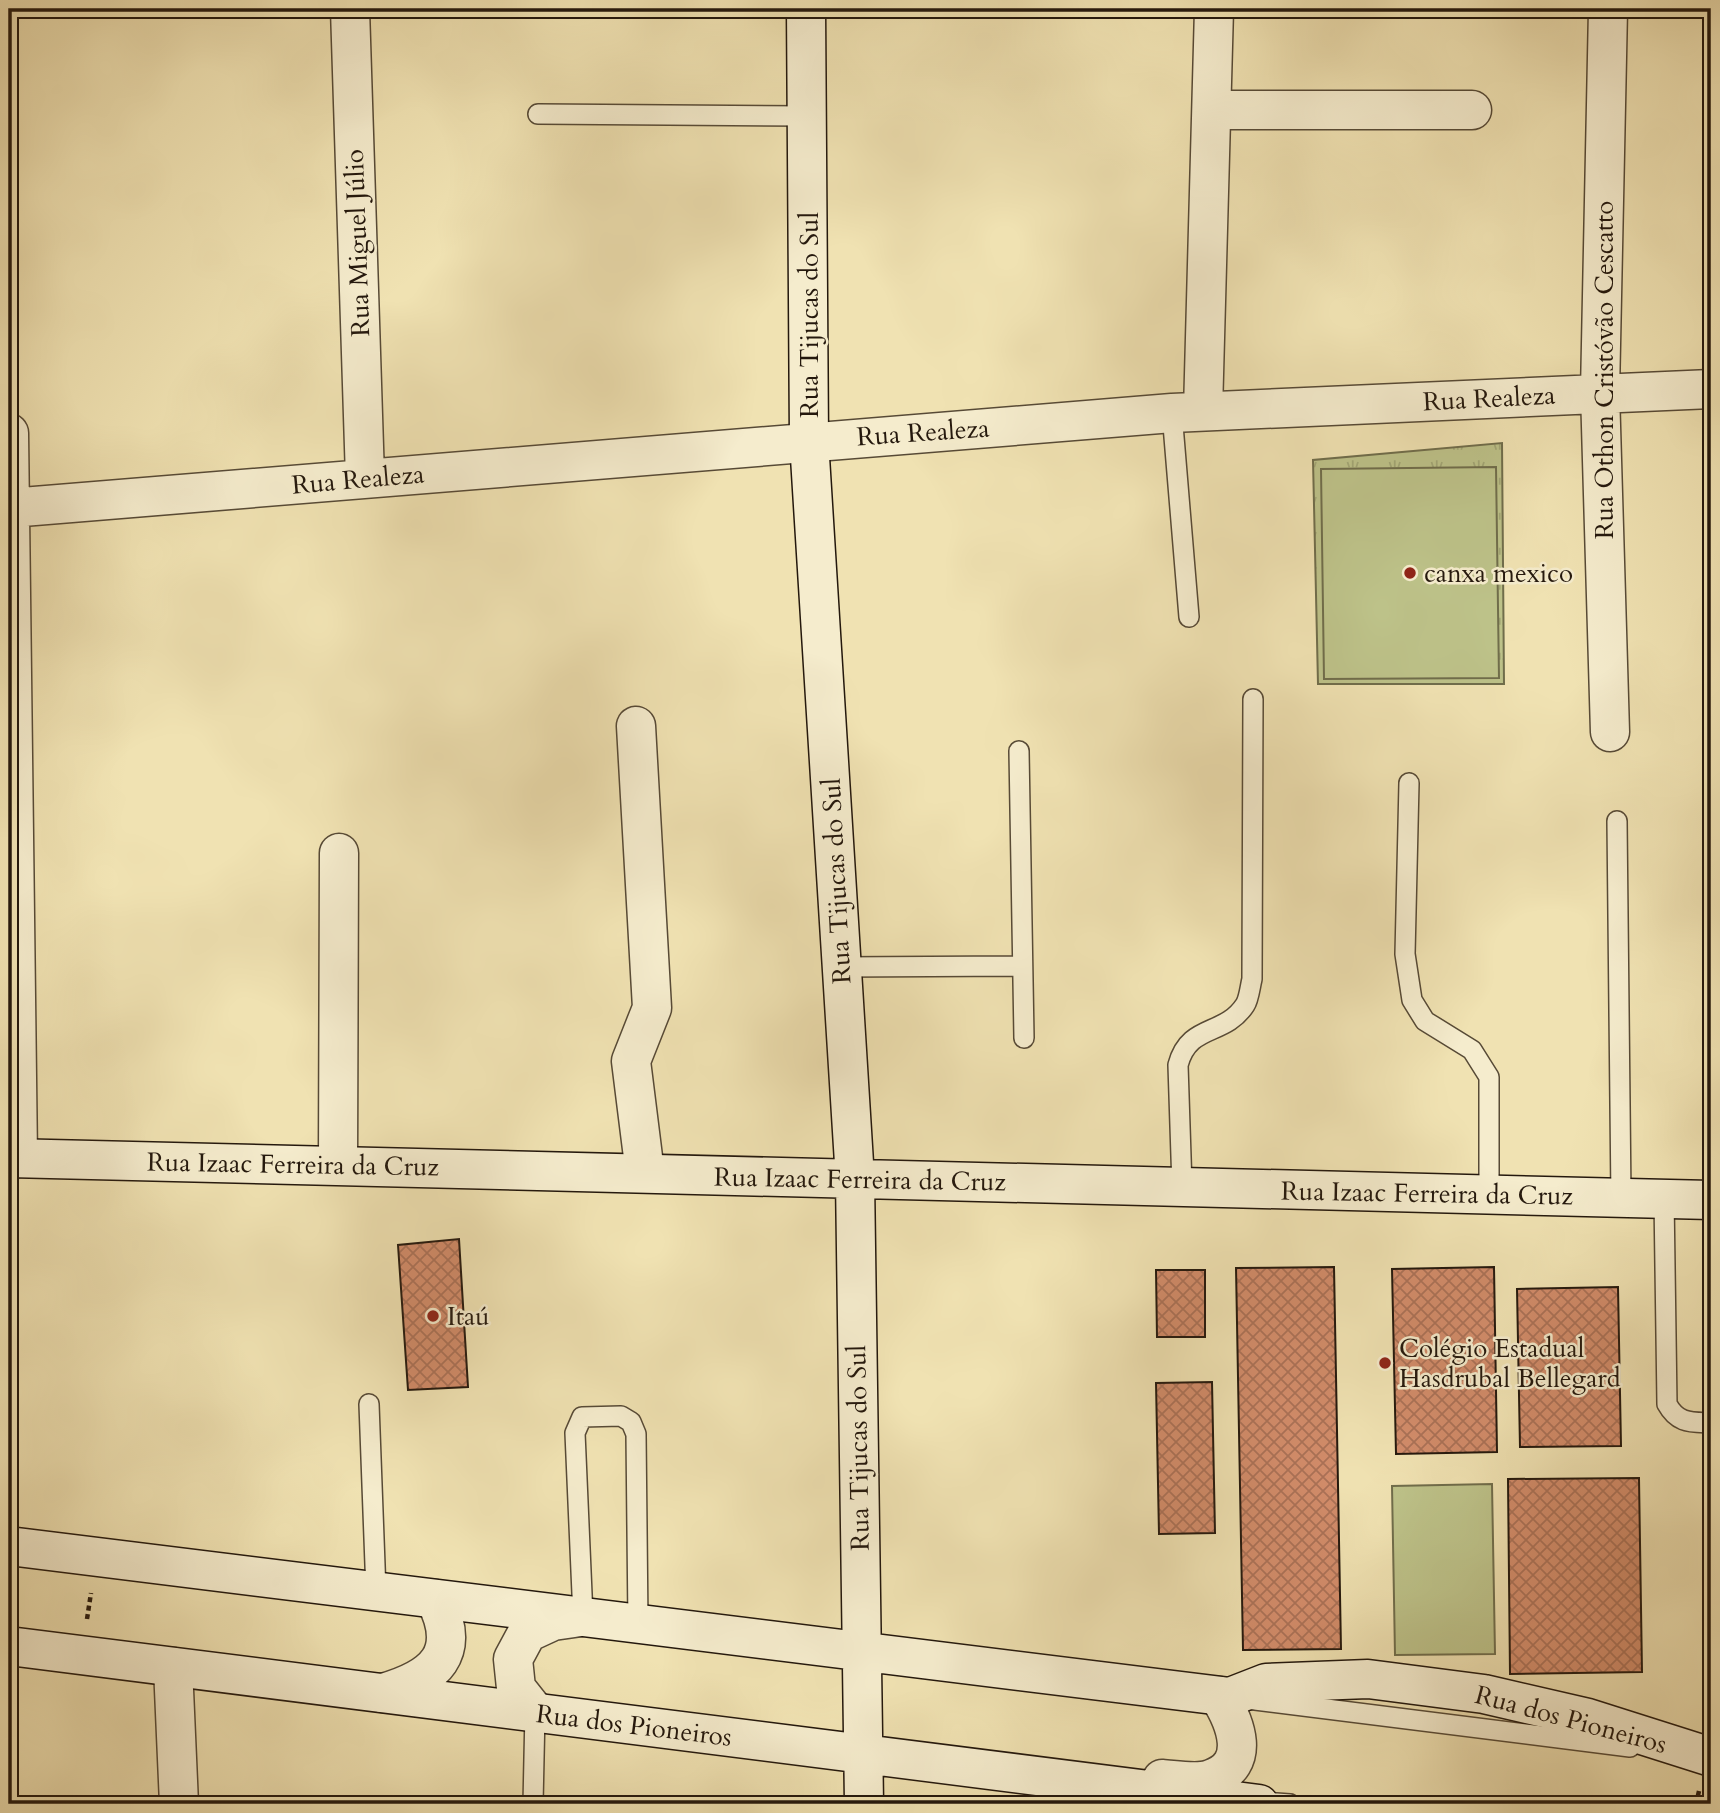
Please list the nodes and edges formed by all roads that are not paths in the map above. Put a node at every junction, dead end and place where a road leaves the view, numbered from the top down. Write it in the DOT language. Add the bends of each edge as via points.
graph roads {
  1 [pos="350,9"];
  2 [pos="806,9"];
  3 [pos="1214,9"];
  4 [pos="1608,9"];
  5 [pos="1213,110"];
  6 [pos="1472,110"];
  7 [pos="538,114"];
  8 [pos="807,116"];
  9 [pos="1711,389"];
  10 [pos="1600,392"];
  11 [pos="1188,412"];
  12 [pos="9,433"];
  13 [pos="810,441"];
  14 [pos="365,478"];
  15 [pos="10,508"];
  16 [pos="1189,617"];
  17 [pos="1253,699"];
  18 [pos="636,726"];
  19 [pos="1610,732"];
  20 [pos="1019,751"];
  21 [pos="1409,783"];
  22 [pos="1617,821"];
  23 [pos="339,853"];
  24 [pos="1023,966"];
  25 [pos="841,967"];
  26 [pos="1024,1038"];
  27 [pos="14,1158"];
  28 [pos="338,1165"];
  29 [pos="645,1173"];
  30 [pos="855,1179"];
  31 [pos="1182,1187"];
  32 [pos="1489,1194"];
  33 [pos="1621,1198"];
  34 [pos="1664,1198"];
  35 [pos="1711,1200"];
  36 [pos="369,1404"];
  37 [pos="1711,1423"];
  38 [pos="9,1546"];
  39 [pos="376,1592"];
  40 [pos="435,1599"];
  41 [pos="583,1617"];
  42 [pos="638,1624"];
  43 [pos="9,1646"];
  44 [pos="860,1651"];
  45 [pos="173,1667"];
  46 [pos="383,1693"];
  47 [pos="1224,1696"];
  48 [pos="535,1712"];
  49 [pos="864,1754"];
  50 [pos="1708,1756"];
  51 [pos="1065,1779"];
  52 [pos="1243,1801"];
  53 [pos="179,1804"];
  54 [pos="533,1804"];
  55 [pos="864,1804"];
  56 [pos="1290,1804"];
  1 -- 14 [label="street, Rua Miguel Júlio"];
  2 -- 8 [label="street, Rua Tijucas do Sul"];
  3 -- 5 [label="street"];
  4 -- 10 [label="street, Rua Othon Cristóvão Cescatto"];
  5 -- 6 [label="street"];
  5 -- 11 [label="street"];
  7 -- 8 [label="lane"];
  8 -- 13 [label="street, Rua Tijucas do Sul"];
  9 -- 10 [label="street, Rua Realeza"];
  10 -- 11 [label="street, Rua Realeza"];
  10 -- 19 [label="street, Rua Othon Cristóvão Cescatto"];
  11 -- 13 [label="street, Rua Realeza"];
  11 -- 16 [label="lane"];
  12 -- 15 [label="street"];
  13 -- 14 [label="street, Rua Realeza"];
  13 -- 25 [label="street, Rua Tijucas do Sul"];
  14 -- 15 [label="street, Rua Realeza"];
  15 -- 27 [label="street"];
  17 -- 31 [label="lane" via="1252,979 1246,1004 1227,1023 1191,1040 1183,1049 1178,1065"];
  18 -- 29 [label="street" via="652,1009 631,1061"];
  20 -- 24 [label="lane"];
  21 -- 32 [label="lane" via="1405,954 1412,1000 1424,1021 1472,1050 1489,1077"];
  22 -- 33 [label="lane"];
  23 -- 28 [label="street"];
  24 -- 25 [label="lane"];
  24 -- 26 [label="lane"];
  25 -- 30 [label="street, Rua Tijucas do Sul"];
  27 -- 28 [label="street, Rua Izaac Ferreira da Cruz"];
  28 -- 29 [label="street, Rua Izaac Ferreira da Cruz"];
  29 -- 30 [label="street, Rua Izaac Ferreira da Cruz"];
  30 -- 31 [label="street, Rua Izaac Ferreira da Cruz"];
  30 -- 44 [label="street, Rua Tijucas do Sul"];
  31 -- 32 [label="street, Rua Izaac Ferreira da Cruz"];
  32 -- 33 [label="street, Rua Izaac Ferreira da Cruz"];
  33 -- 34 [label="street, Rua Izaac Ferreira da Cruz"];
  34 -- 35 [label="street, Rua Izaac Ferreira da Cruz"];
  34 -- 37 [label="lane" via="1667,1404 1684,1422"];
  36 -- 39 [label="lane"];
  38 -- 39 [label="street, Rua dos Pioneiros"];
  39 -- 40 [label="street, Rua dos Pioneiros"];
  40 -- 41 [label="street, Rua dos Pioneiros"];
  40 -- 46 [label="street" via="447,1622 446,1648 433,1671 411,1685"];
  41 -- 42 [label="street, Rua dos Pioneiros"];
  41 -- 42 [label="lane" via="575,1433 582,1418 621,1416 631,1422 636,1434"];
  41 -- 48 [label="street" via="553,1621 527,1633 513,1659 516,1688"];
  42 -- 44 [label="street, Rua dos Pioneiros"];
  43 -- 45 [label="street, Rua dos Pioneiros"];
  44 -- 47 [label="street, Rua dos Pioneiros"];
  44 -- 49 [label="street, Rua Tijucas do Sul"];
  45 -- 46 [label="street, Rua dos Pioneiros"];
  45 -- 53 [label="street"];
  46 -- 48 [label="street, Rua dos Pioneiros"];
  47 -- 50 [label="street, Rua dos Pioneiros" via="1266,1683 1381,1681 1485,1694 1588,1718"];
  47 -- 51 [label="street" via="1235,1723 1238,1748 1228,1769 1210,1780"];
  48 -- 49 [label="street, Rua dos Pioneiros"];
  48 -- 54 [label="lane"];
  49 -- 51 [label="street, Rua dos Pioneiros"];
  49 -- 55 [label="street, Rua Tijucas do Sul"];
  51 -- 52 [label="street, Rua dos Pioneiros"];
  52 -- 56 [label="lane"];
}
